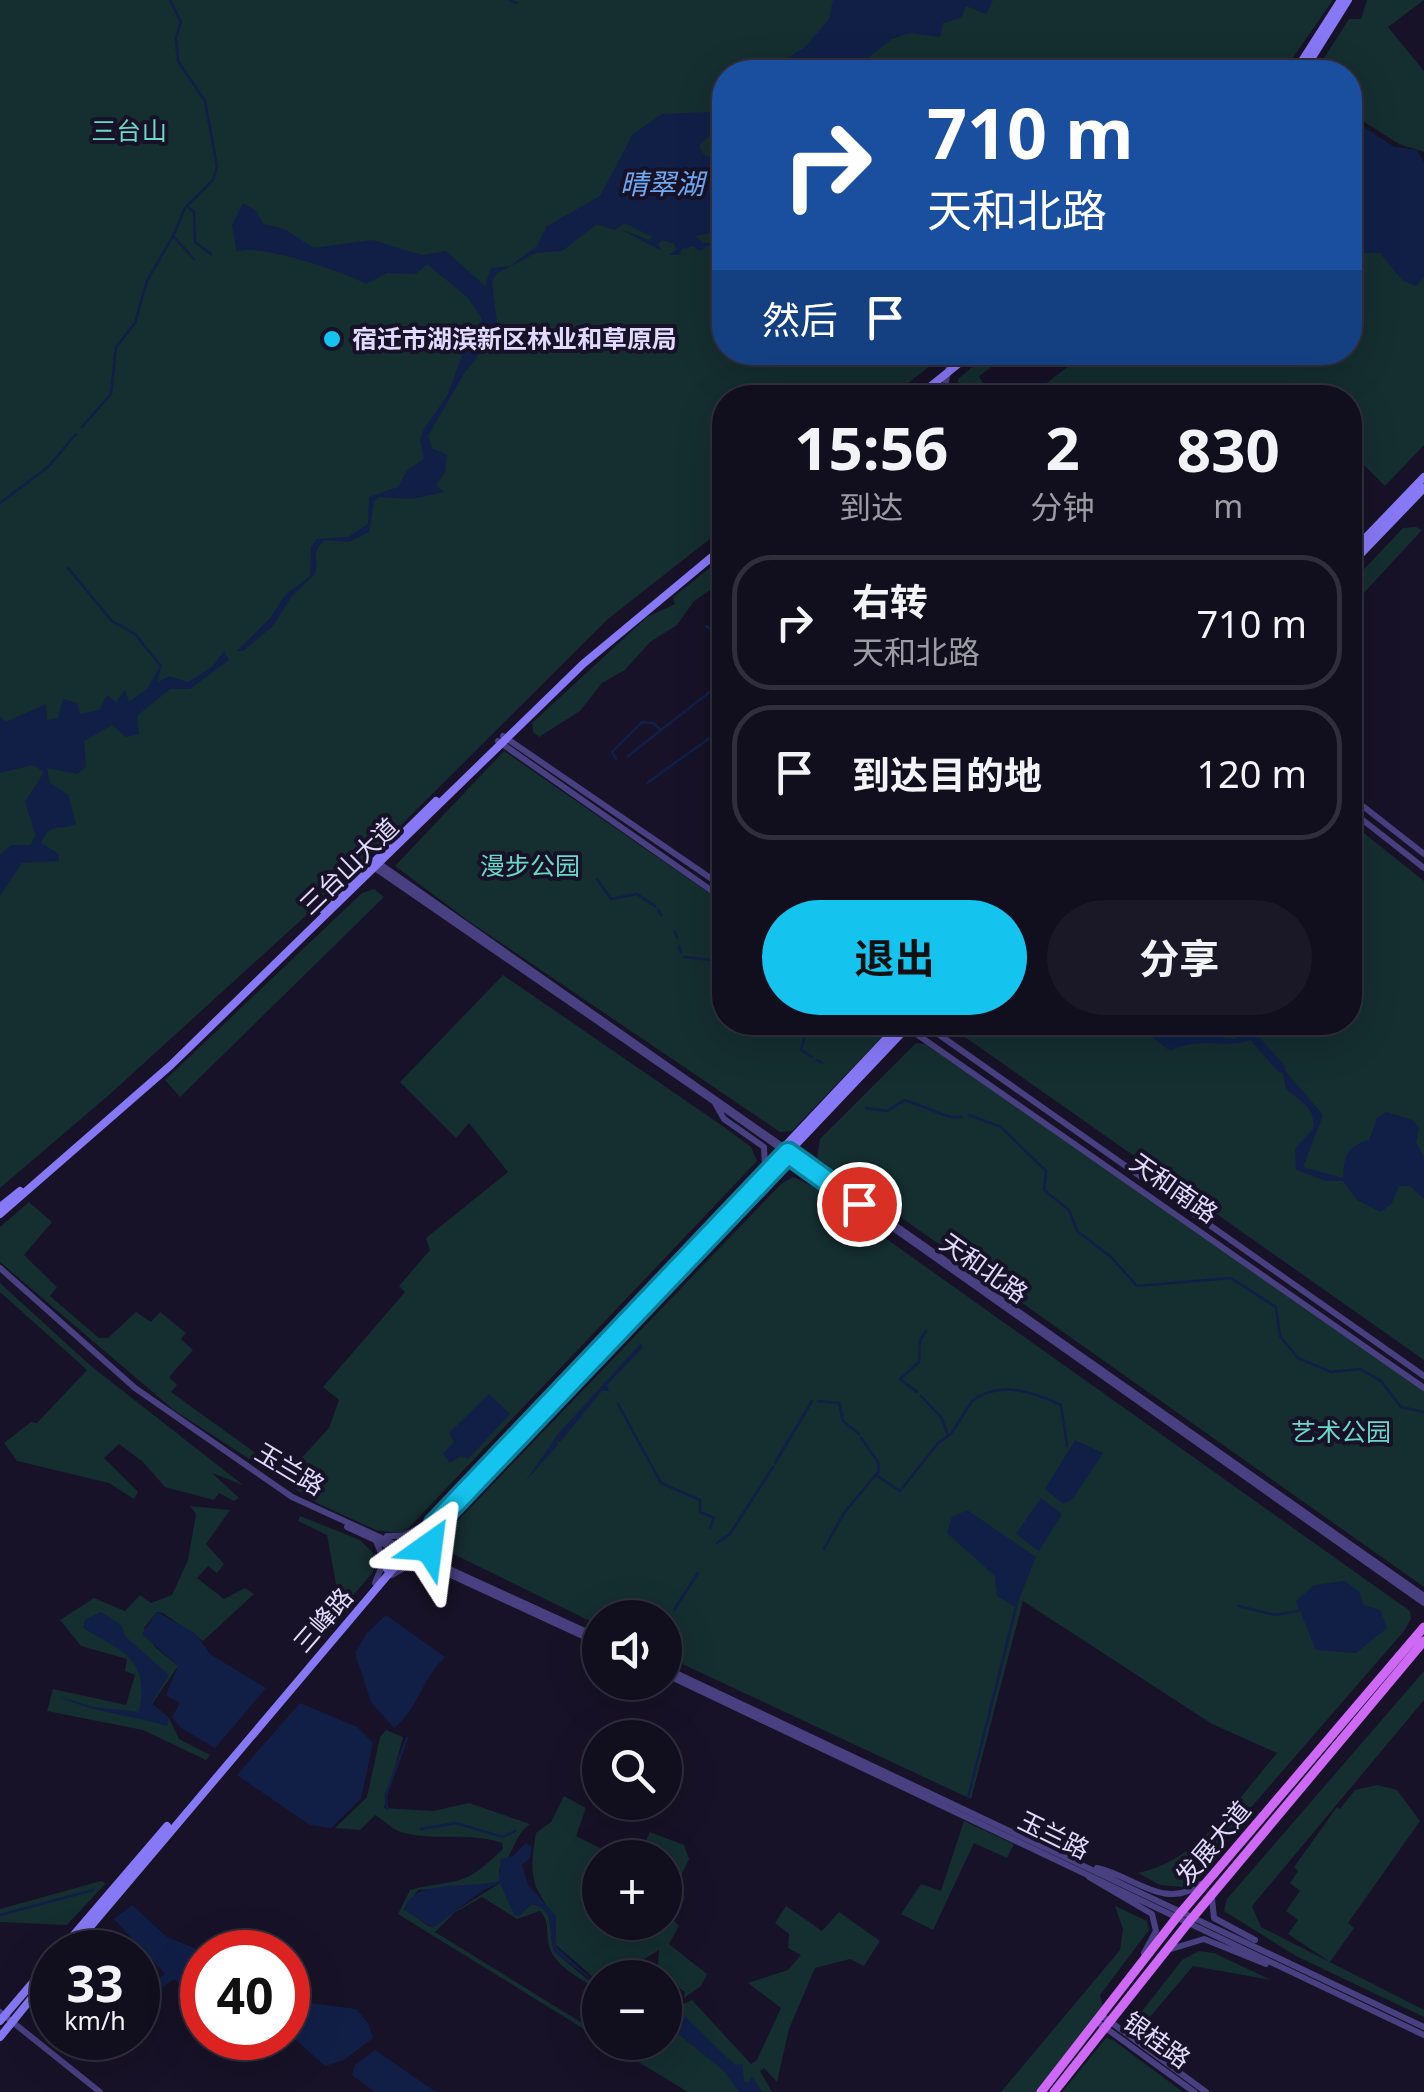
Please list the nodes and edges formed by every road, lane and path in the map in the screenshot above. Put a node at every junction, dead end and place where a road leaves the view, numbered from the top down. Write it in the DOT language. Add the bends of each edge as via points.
graph roads {
  1 [pos="1344,0"];
  2 [pos="1303,60"];
  3 [pos="1310,60"];
  4 [pos="952,365"];
  5 [pos="954,365"];
  6 [pos="947,370"];
  7 [pos="928,385"];
  8 [pos="945,385"];
  9 [pos="1424,477"];
  10 [pos="1424,488"];
  11 [pos="1362,542"];
  12 [pos="1362,552"];
  13 [pos="712,553"];
  14 [pos="502,740"];
  15 [pos="1362,805"];
  16 [pos="1362,819"];
  17 [pos="1424,854"];
  18 [pos="376,865"];
  19 [pos="1424,868"];
  20 [pos="712,879"];
  21 [pos="712,891"];
  22 [pos="895,1035"];
  23 [pos="921,1035"];
  24 [pos="939,1035"];
  25 [pos="715,1102"];
  26 [pos="787,1150"];
  27 [pos="764,1169"];
  28 [pos="0,1207"];
  29 [pos="0,1214"];
  30 [pos="0,1271"];
  31 [pos="1424,1376"];
  32 [pos="1424,1388"];
  33 [pos="433,1522"];
  34 [pos="368,1533"];
  35 [pos="407,1550"];
  36 [pos="449,1570"];
  37 [pos="377,1584"];
  38 [pos="1424,1599"];
  39 [pos="1424,1627"];
  40 [pos="582,1633"];
  41 [pos="1424,1641"];
  42 [pos="682,1679"];
  43 [pos="1220,1866"];
  44 [pos="1082,1867"];
  45 [pos="1228,1875"];
  46 [pos="1180,1914"];
  47 [pos="1191,1919"];
  48 [pos="78,1930"];
  49 [pos="87,1930"];
  50 [pos="1288,1966"];
  51 [pos="30,1987"];
  52 [pos="1121,1989"];
  53 [pos="30,1994"];
  54 [pos="1131,1995"];
  55 [pos="4,2018"];
  56 [pos="1103,2021"];
  57 [pos="1424,2026"];
  58 [pos="1424,2035"];
  59 [pos="0,2037"];
  60 [pos="1198,2090"];
  61 [pos="100,2092"];
  62 [pos="1040,2092"];
  63 [pos="1054,2092"];
  1 -- 2 [label="main road"];
  1 -- 3 [label="main road"];
  4 -- 6 [label="main road"];
  5 -- 6 [label="main road"];
  6 -- 7 [label="main road"];
  6 -- 8 [label="street"];
  9 -- 11 [label="main road"];
  10 -- 12 [label="main road"];
  13 -- 14 [label="main road, 三台山大道" via="635,612"];
  14 -- 18 [label="main road, 三台山大道"];
  14 -- 20 [label="street"];
  14 -- 21 [label="street"];
  15 -- 17 [label="street"];
  16 -- 19 [label="street"];
  18 -- 25 [label="street, 天和北路"];
  18 -- 26 [label="street, 天和北路"];
  18 -- 28 [label="main road, 三台山大道" via="167,1062"];
  18 -- 29 [label="main road, 三台山大道" via="171,1064"];
  22 -- 26 [label="main road, 三峰路"];
  23 -- 32 [label="street, 天和南路"];
  24 -- 31 [label="street, 天和南路"];
  25 -- 26 [label="street, 天和北路"];
  25 -- 27 [label="street" via="724,1119 764,1147"];
  26 -- 27 [label="main road, 三峰路"];
  26 -- 33 [label="main road, 三峰路"];
  26 -- 38 [label="street, 天和北路"];
  27 -- 33 [label="main road, 三峰路"];
  30 -- 34 [label="street, 玉兰路" via="128,1387 201,1441 291,1500"];
  33 -- 34 [label="street" via="402,1536"];
  33 -- 35 [label="main road, 三峰路"];
  33 -- 36 [label="street" via="429,1547"];
  34 -- 35 [label="street, 玉兰路"];
  34 -- 37 [label="street" via="384,1552"];
  35 -- 36 [label="street, 玉兰路"];
  35 -- 37 [label="main road, 三峰路"];
  36 -- 37 [label="street" via="406,1567"];
  36 -- 40 [label="street, 玉兰路"];
  37 -- 48 [label="main road, 三峰路"];
  37 -- 49 [label="main road, 三峰路"];
  39 -- 43 [label="main road, 发展大道"];
  41 -- 45 [label="main road, 发展大道"];
  42 -- 44 [label="street, 玉兰路"];
  43 -- 44 [label="street" via="1194,1889 1174,1896 1109,1870"];
  43 -- 46 [label="main road, 发展大道"];
  44 -- 46 [label="street, 玉兰路"];
  44 -- 52 [label="street" via="1102,1888 1154,1917 1153,1939"];
  45 -- 47 [label="main road, 发展大道"];
  45 -- 50 [label="street" via="1210,1914"];
  46 -- 47 [label="street, 玉兰路"];
  46 -- 52 [label="main road, 发展大道"];
  47 -- 50 [label="street, 玉兰路"];
  47 -- 54 [label="main road, 发展大道"];
  50 -- 54 [label="street" via="1190,1940 1172,1948"];
  50 -- 57 [label="street, 玉兰路"];
  50 -- 58 [label="street, 玉兰路"];
  51 -- 55 [label="main road"];
  52 -- 56 [label="main road, 发展大道"];
  53 -- 55 [label="main road"];
  54 -- 56 [label="main road, 发展大道"];
  55 -- 59 [label="main road"];
  55 -- 61 [label="street"];
  56 -- 60 [label="street, 银桂路"];
  56 -- 62 [label="main road, 发展大道"];
  56 -- 63 [label="main road, 发展大道"];
}
